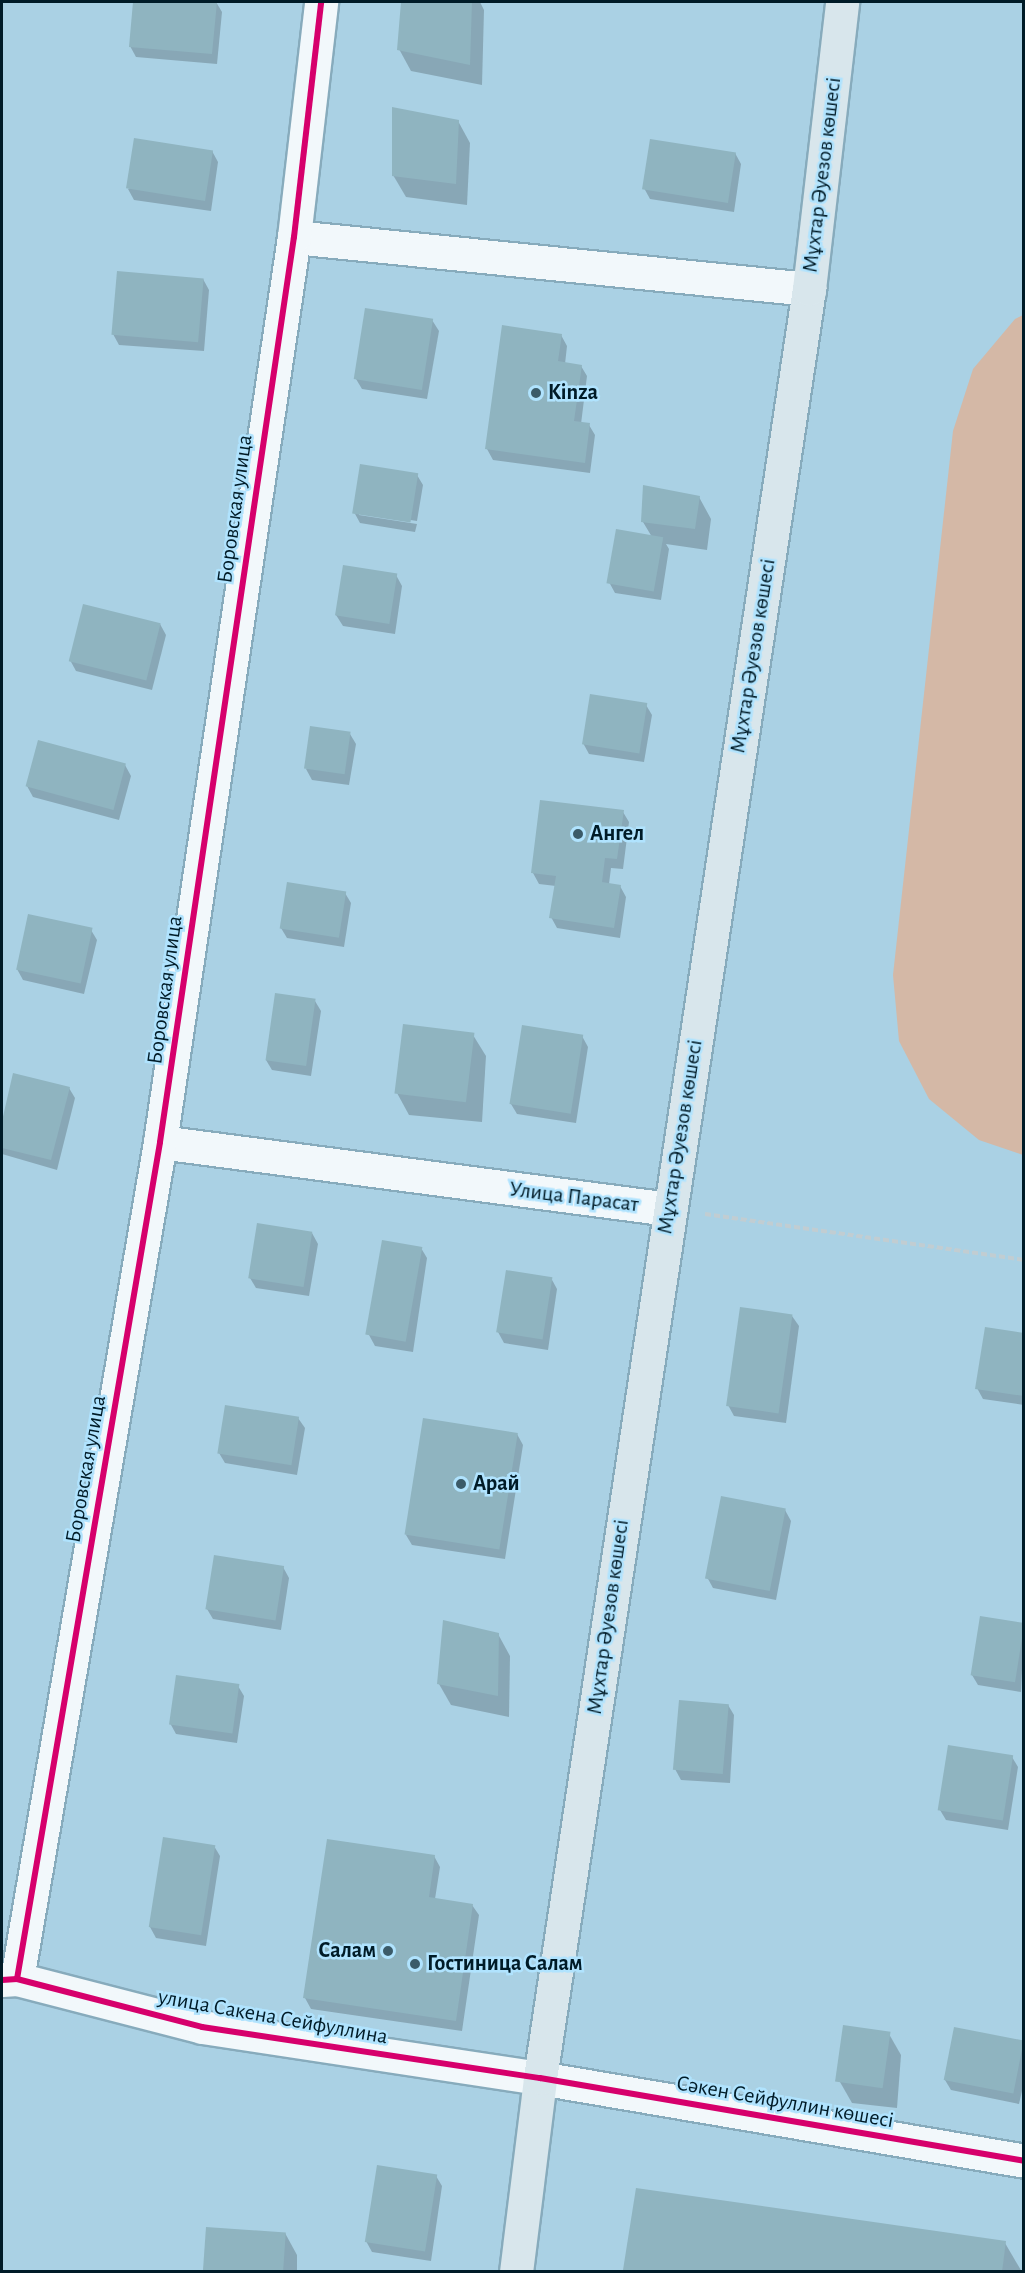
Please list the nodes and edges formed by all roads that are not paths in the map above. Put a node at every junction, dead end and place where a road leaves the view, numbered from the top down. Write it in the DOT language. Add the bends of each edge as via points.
graph roads {
  1 [pos="321,2"];
  2 [pos="842,2"];
  3 [pos="294,237"];
  4 [pos="808,289"];
  5 [pos="160,1142"];
  6 [pos="669,1209"];
  7 [pos="9,1980"];
  8 [pos="540,2078"];
  9 [pos="1023,2161"];
  10 [pos="516,2271"];
  1 -- 3 [label="street, Боровская улица"];
  2 -- 4 [label="main road, Мұхтар Әуезов көшесі"];
  3 -- 4 [label="street"];
  3 -- 5 [label="street, Боровская улица"];
  4 -- 6 [label="main road, Мұхтар Әуезов көшесі"];
  5 -- 6 [label="street, Улица Парасат"];
  5 -- 7 [label="street, Боровская улица"];
  6 -- 8 [label="main road, Мұхтар Әуезов көшесі"];
  7 -- 8 [label="street, улица Сакена Сейфуллина" via="202,2027"];
  8 -- 9 [label="street, Сәкен Сейфуллин көшесі"];
  8 -- 10 [label="main road, Мұхтар Әуезов көшесі"];
}
